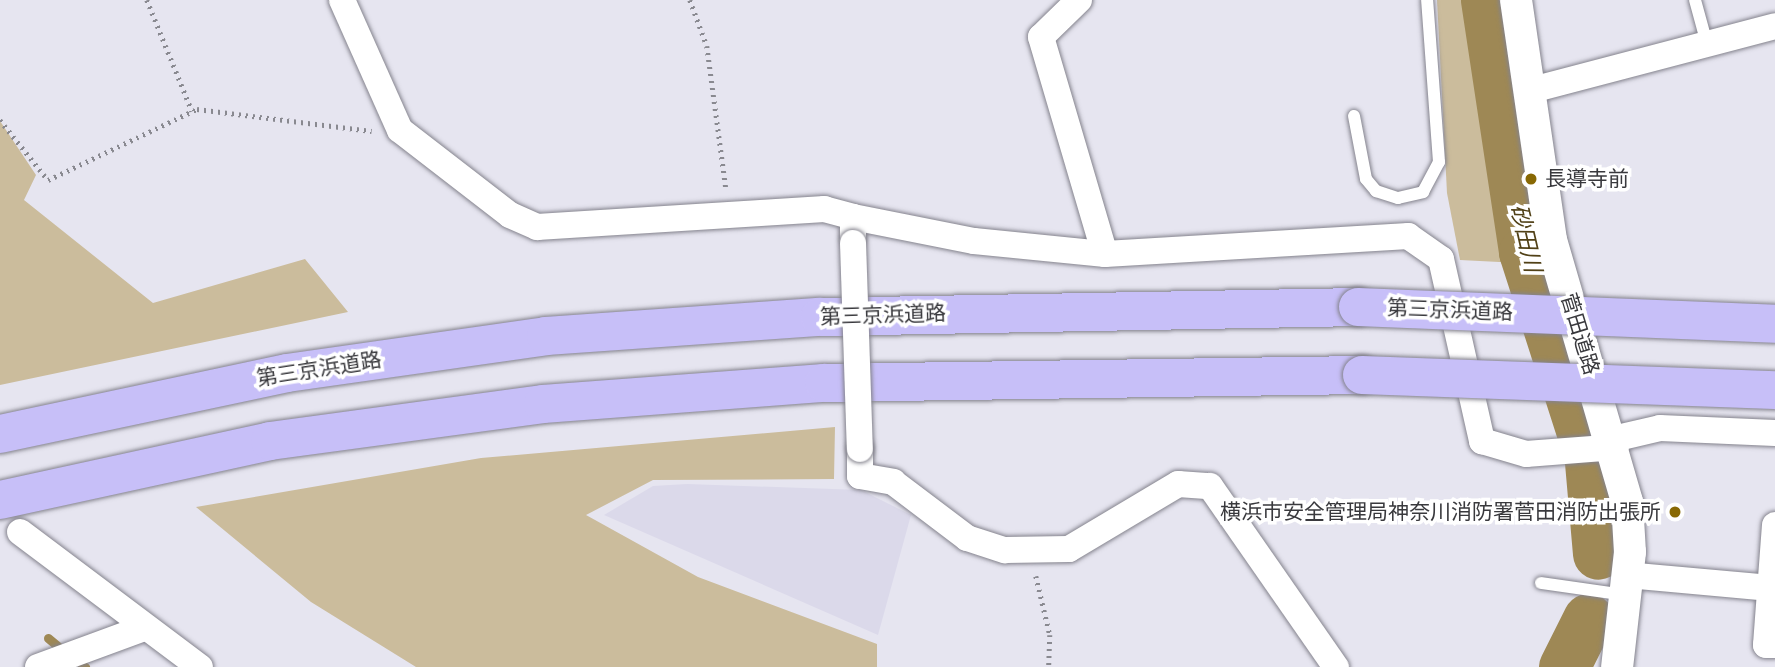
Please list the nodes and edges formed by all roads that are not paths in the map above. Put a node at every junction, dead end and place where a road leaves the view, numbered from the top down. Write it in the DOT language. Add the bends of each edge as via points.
graph roads {
  1 [pos="1079,0"];
  2 [pos="1427,0"];
  3 [pos="1516,0"];
  4 [pos="1695,0"];
  5 [pos="347,1"];
  6 [pos="1775,26"];
  7 [pos="1707,44"];
  8 [pos="1528,91"];
  9 [pos="1354,116"];
  10 [pos="853,217"];
  11 [pos="1105,254"];
  12 [pos="1775,324"];
  13 [pos="1775,390"];
  14 [pos="1775,433"];
  15 [pos="0,434"];
  16 [pos="1614,443"];
  17 [pos="0,500"];
  18 [pos="1775,525"];
  19 [pos="20,532"];
  20 [pos="1541,583"];
  21 [pos="1626,585"];
  22 [pos="1771,587"];
  23 [pos="144,628"];
  24 [pos="1775,645"];
  25 [pos="38,667"];
  26 [pos="200,667"];
  27 [pos="1336,667"];
  28 [pos="1617,667"];
  1 -- 11 [label="street" via="1041,37"];
  2 -- 9 [label="lane" via="1438,162 1423,192 1398,198 1376,191 1366,179"];
  3 -- 8 [label="street, 菅田道路"];
  4 -- 7 [label="lane"];
  5 -- 10 [label="street" via="400,130 510,215 537,227 824,209"];
  6 -- 7 [label="street"];
  7 -- 8 [label="street"];
  8 -- 16 [label="street, 菅田道路" via="1550,240"];
  10 -- 11 [label="street" via="987,243"];
  10 -- 27 [label="street, bridge" via="860,476 893,482 967,538 1034,551 1086,543 1178,484 1210,486"];
  11 -- 16 [label="street" via="1408,236 1441,259 1482,441 1526,454"];
  12 -- 15 [label="highway, 第三京浜道路, bridge" via="1358,307 834,316 546,336 287,373"];
  13 -- 17 [label="highway, bridge" via="1362,375 838,383 543,404 270,441"];
  14 -- 16 [label="street" via="1660,428"];
  16 -- 21 [label="street, 菅田道路" via="1627,502"];
  18 -- 22 [label="street"];
  19 -- 23 [label="street"];
  20 -- 21 [label="lane"];
  21 -- 22 [label="street"];
  21 -- 28 [label="street, 菅田道路"];
  22 -- 24 [label="street" via="1766,645"];
  23 -- 25 [label="street"];
  23 -- 26 [label="street"];
}
